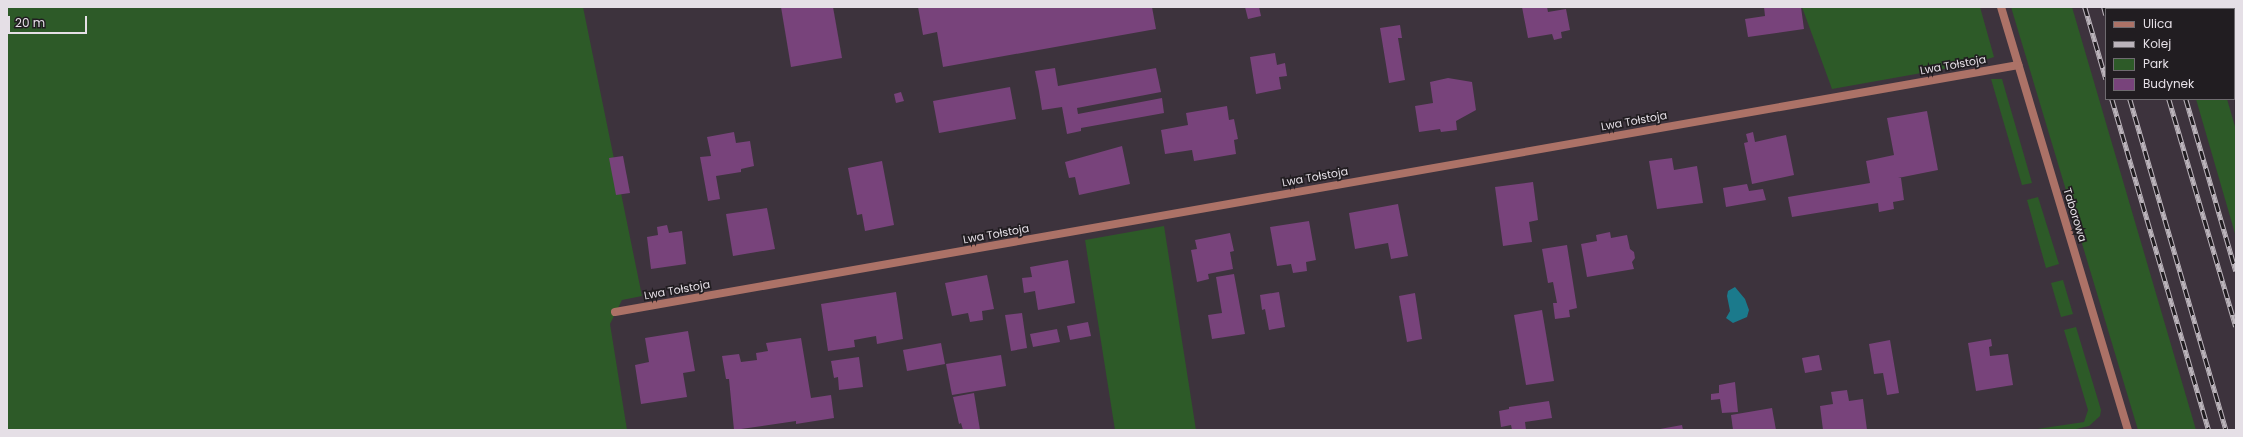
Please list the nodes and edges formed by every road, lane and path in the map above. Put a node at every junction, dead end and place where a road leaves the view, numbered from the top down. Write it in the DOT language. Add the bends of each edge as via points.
graph roads {
  1 [pos="2001,7"];
  2 [pos="2018,64"];
  3 [pos="615,312"];
  4 [pos="2128,430"];
  1 -- 2 [label="street, Taborowa"];
  2 -- 3 [label="street, Lwa Tołstoja"];
  2 -- 4 [label="street, Taborowa"];
}
